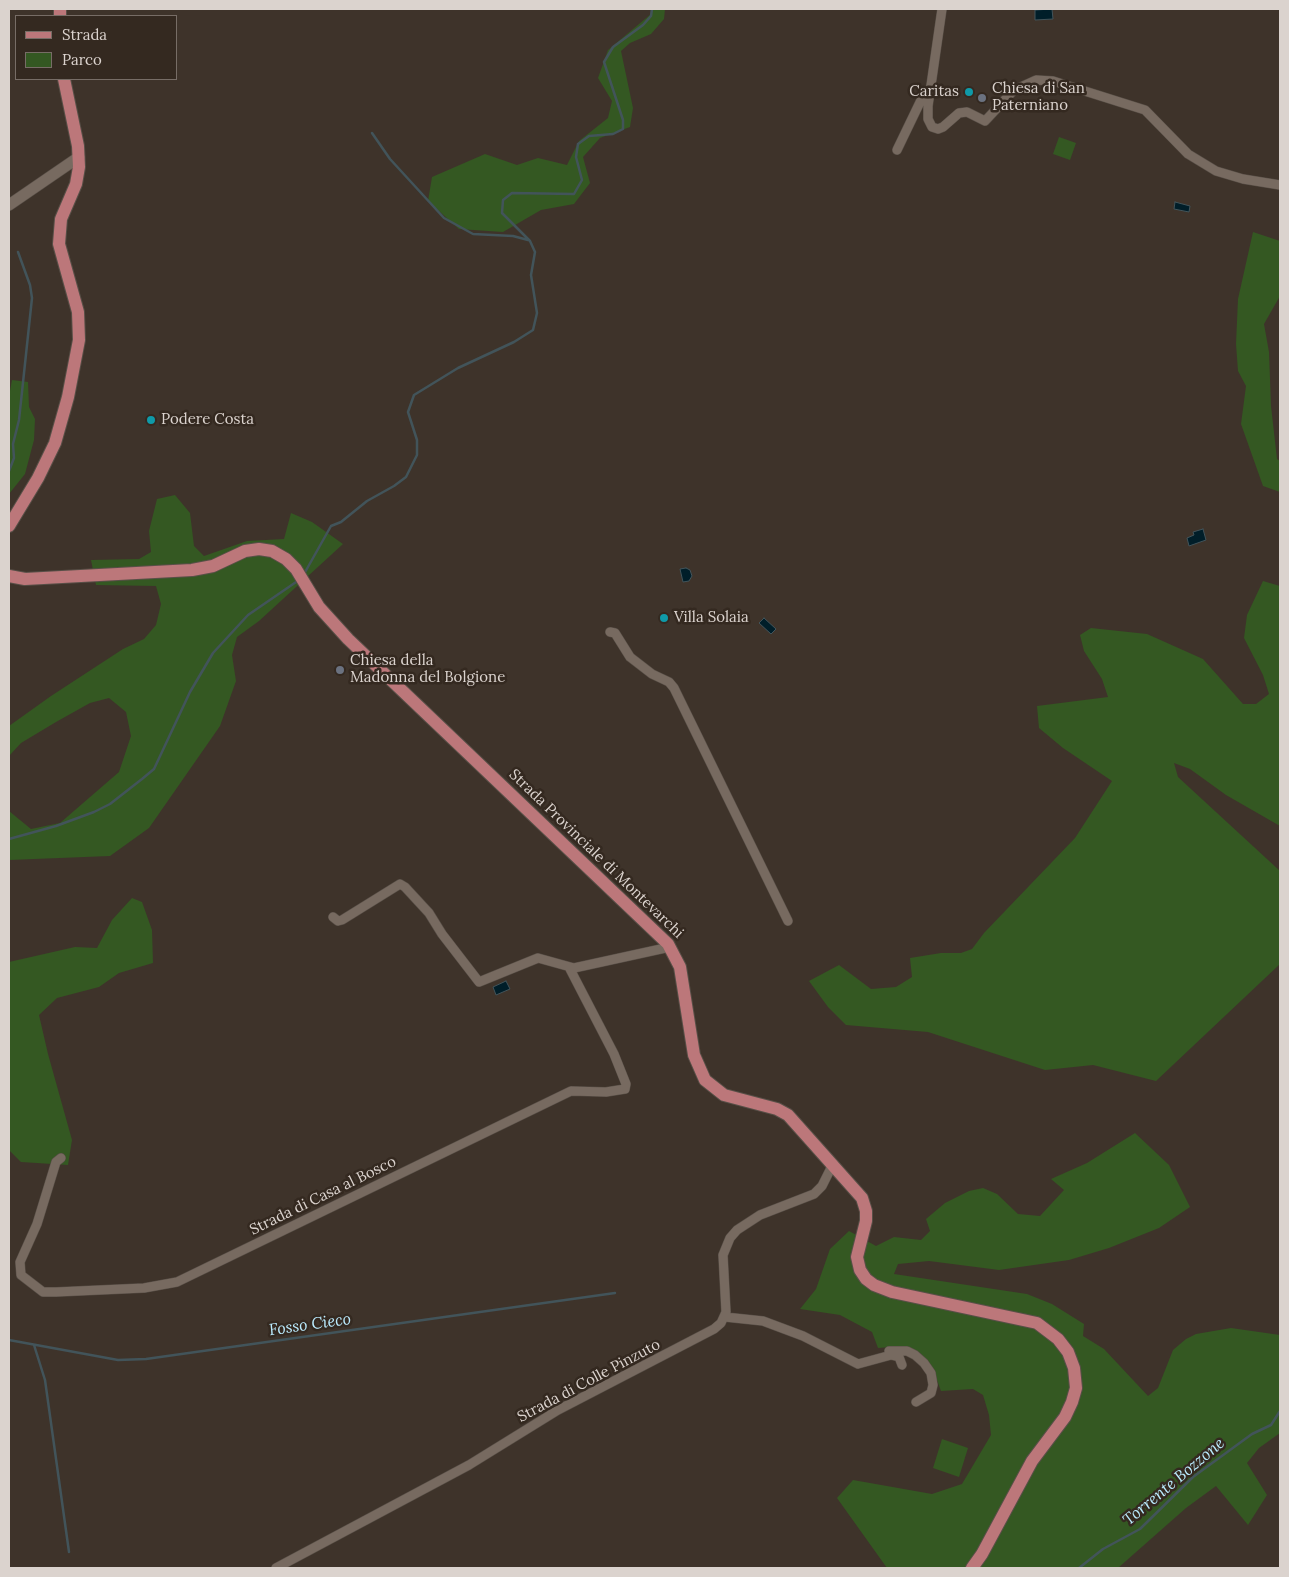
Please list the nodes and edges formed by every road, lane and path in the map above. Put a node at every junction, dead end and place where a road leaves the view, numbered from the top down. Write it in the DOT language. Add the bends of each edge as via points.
graph roads {
  1 [pos="942,9"];
  2 [pos="64,80"];
  3 [pos="930,94"];
  4 [pos="897,150"];
  5 [pos="79,157"];
  6 [pos="1280,185"];
  7 [pos="9,205"];
  8 [pos="9,526"];
  9 [pos="9,576"];
  10 [pos="610,632"];
  11 [pos="333,917"];
  12 [pos="788,921"];
  13 [pos="670,947"];
  14 [pos="570,969"];
  15 [pos="61,1158"];
  16 [pos="833,1164"];
  17 [pos="725,1317"];
  18 [pos="873,1360"];
  19 [pos="902,1365"];
  20 [pos="916,1402"];
  21 [pos="276,1568"];
  22 [pos="972,1568"];
  1 -- 3 [label="street"];
  2 -- 5 [label="main road"];
  3 -- 4 [label="street" via="923,96"];
  3 -- 6 [label="street" via="928,119 932,127 938,129 959,113 967,112 985,120 1014,90 1036,80 1053,81 1145,110 1188,154 1216,171 1243,180"];
  5 -- 7 [label="street"];
  5 -- 8 [label="main road" via="77,181 61,216 59,237 78,312 75,363 55,443"];
  9 -- 13 [label="main road, Strada Provinciale di Montevarchi" via="25,579 192,570 213,566 259,548 282,556 296,569 318,605 380,670"];
  10 -- 12 [label="street" via="615,633 630,657 674,688"];
  11 -- 14 [label="street" via="342,920 400,884 429,913 479,982 538,958"];
  13 -- 14 [label="street"];
  13 -- 16 [label="main road, Strada Provinciale di Montevarchi" via="681,971 694,1058 705,1080 724,1095 785,1114"];
  14 -- 15 [label="street, Strada di Casa al Bosco" via="614,1054 625,1089 571,1091 177,1282 144,1288 43,1292 21,1275 20,1262 37,1224 56,1162"];
  16 -- 17 [label="street" via="814,1194 746,1222 730,1238 724,1255"];
  16 -- 22 [label="main road, Strada Provinciale di Montevarchi" via="864,1204 866,1222 857,1257 861,1274 870,1283 896,1293 1037,1323 1058,1339 1072,1360 1076,1388 1068,1413 1032,1461"];
  17 -- 18 [label="street" via="763,1321 804,1336 858,1364"];
  17 -- 21 [label="street, Strada di Colle Pinzuto" via="714,1329 558,1410 469,1465"];
  18 -- 19 [label="street" via="895,1355"];
  18 -- 20 [label="street" via="890,1350 898,1350 915,1355 924,1363 931,1373 933,1385 928,1397"];
}
